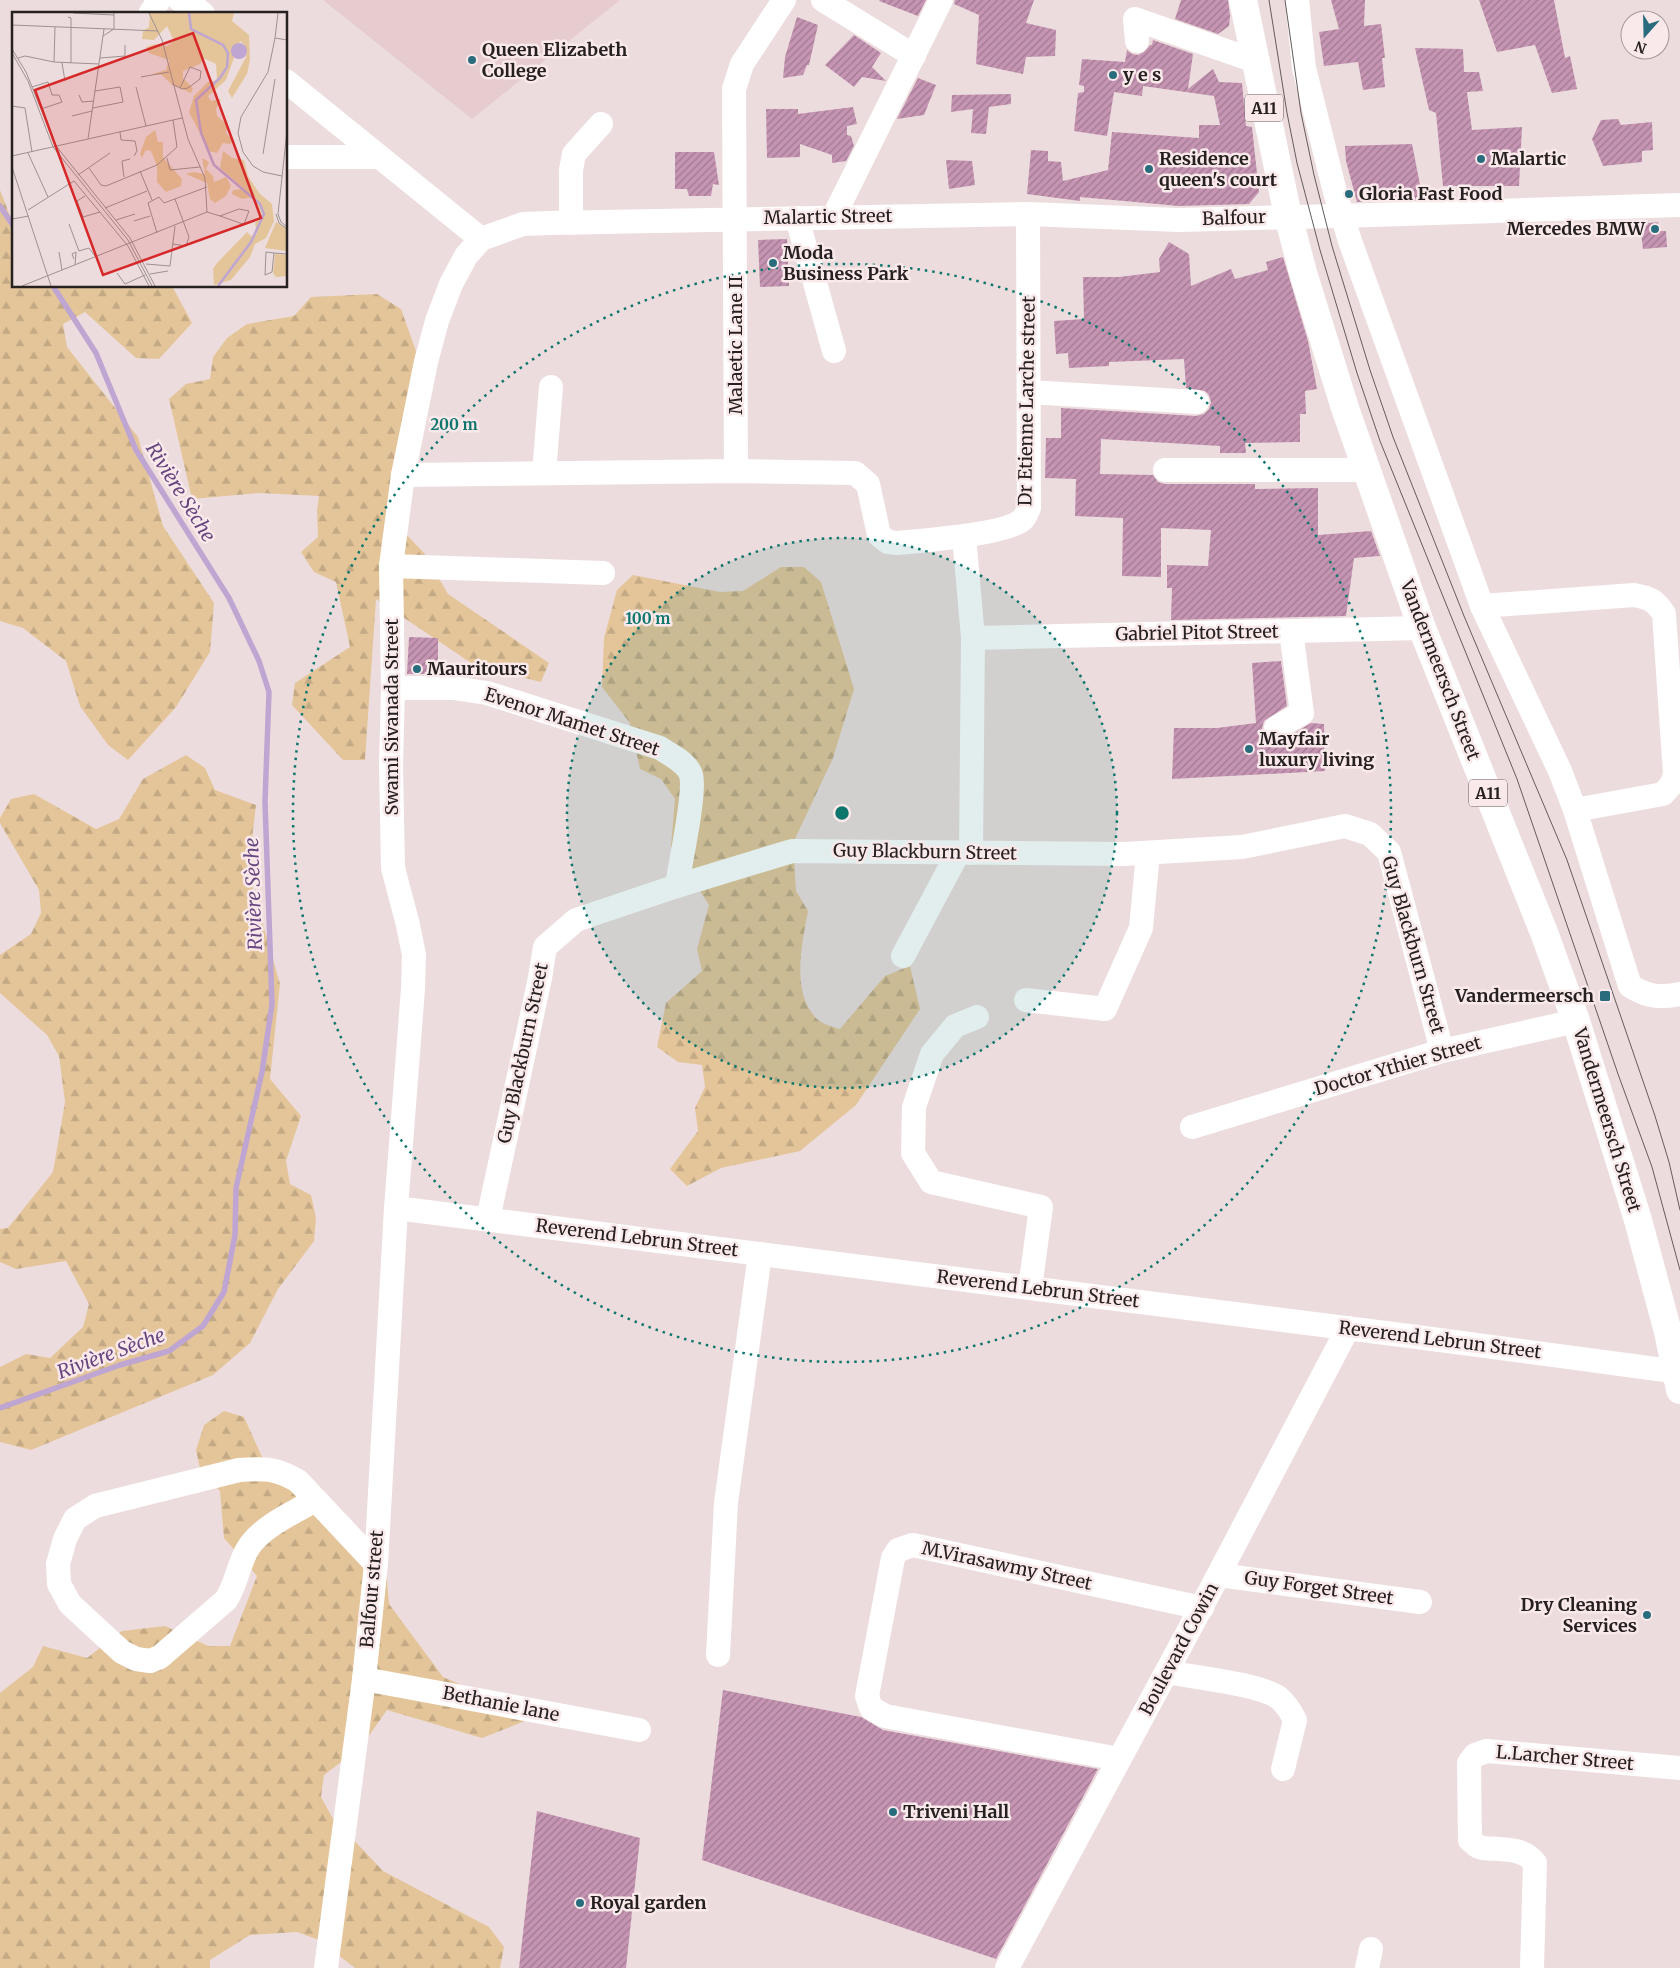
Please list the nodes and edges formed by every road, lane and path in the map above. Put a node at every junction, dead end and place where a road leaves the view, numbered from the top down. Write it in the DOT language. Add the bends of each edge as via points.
graph roads {
  1 [pos="159,0"];
  2 [pos="180,0"];
  3 [pos="784,0"];
  4 [pos="823,0"];
  5 [pos="941,0"];
  6 [pos="1243,0"];
  7 [pos="1297,0"];
  8 [pos="151,12"];
  9 [pos="201,12"];
  10 [pos="1137,40"];
  11 [pos="914,56"];
  12 [pos="1255,60"];
  13 [pos="288,83"];
  14 [pos="601,124"];
  15 [pos="288,156"];
  16 [pos="379,157"];
  17 [pos="1680,205"];
  18 [pos="1028,214"];
  19 [pos="1342,215"];
  20 [pos="1288,216"];
  21 [pos="736,218"];
  22 [pos="797,218"];
  23 [pos="833,218"];
  24 [pos="1179,220"];
  25 [pos="571,223"];
  26 [pos="481,239"];
  27 [pos="834,351"];
  28 [pos="551,387"];
  29 [pos="1029,392"];
  30 [pos="1197,402"];
  31 [pos="1165,470"];
  32 [pos="1366,470"];
  33 [pos="736,471"];
  34 [pos="544,473"];
  35 [pos="403,475"];
  36 [pos="964,536"];
  37 [pos="391,566"];
  38 [pos="603,573"];
  39 [pos="1482,606"];
  40 [pos="1422,628"];
  41 [pos="1291,631"];
  42 [pos="973,638"];
  43 [pos="393,688"];
  44 [pos="1276,728"];
  45 [pos="1575,810"];
  46 [pos="965,853"];
  47 [pos="1148,853"];
  48 [pos="677,886"];
  49 [pos="903,956"];
  50 [pos="1680,994"];
  51 [pos="1026,1000"];
  52 [pos="977,1017"];
  53 [pos="1576,1021"];
  54 [pos="1442,1051"];
  55 [pos="1192,1127"];
  56 [pos="396,1208"];
  57 [pos="488,1220"];
  58 [pos="760,1254"];
  59 [pos="1030,1288"];
  60 [pos="1348,1328"];
  61 [pos="1679,1378"];
  62 [pos="316,1500"];
  63 [pos="376,1564"];
  64 [pos="1219,1575"];
  65 [pos="1420,1602"];
  66 [pos="1202,1608"];
  67 [pos="718,1655"];
  68 [pos="1167,1672"];
  69 [pos="364,1679"];
  70 [pos="639,1730"];
  71 [pos="1119,1759"];
  72 [pos="1680,1768"];
  73 [pos="1283,1769"];
  74 [pos="326,1968"];
  75 [pos="1007,1968"];
  76 [pos="1532,1968"];
  1 -- 8 [label="street"];
  2 -- 9 [label="street"];
  3 -- 21 [label="street, Malaetic Lane II" via="742,64 734,89"];
  4 -- 11 [label="street"];
  5 -- 11 [label="street"];
  6 -- 12 [label="main road, Vandermeersch Street / A11"];
  7 -- 19 [label="street" via="1304,68"];
  10 -- 12 [label="street" via="1135,19"];
  11 -- 23 [label="street"];
  12 -- 20 [label="main road, Vandermeersch Street / A11"];
  13 -- 16 [label="street"];
  14 -- 25 [label="street" via="574,154"];
  15 -- 16 [label="street"];
  16 -- 26 [label="street"];
  17 -- 19 [label="street"];
  18 -- 23 [label="street, Malartic Street"];
  18 -- 24 [label="street, Malartic Street"];
  18 -- 29 [label="street, Dr Etienne Larche street"];
  19 -- 20 [label="street, Balfour"];
  19 -- 39 [label="street"];
  20 -- 24 [label="street, Balfour"];
  20 -- 32 [label="main road, Vandermeersch Street / A11"];
  21 -- 22 [label="street, Malartic Street"];
  21 -- 25 [label="street, Malartic Street"];
  21 -- 33 [label="street, Malaetic Lane II"];
  22 -- 23 [label="street, Malartic Street"];
  22 -- 27 [label="street"];
  25 -- 26 [label="street, Malartic Street" via="523,224"];
  26 -- 35 [label="street, Swami Sivanada Street" via="466,256 437,321"];
  28 -- 34 [label="street"];
  29 -- 30 [label="street"];
  29 -- 36 [label="street, Dr Etienne Larche street" via="1028,508 1024,518 1012,525"];
  31 -- 32 [label="street"];
  32 -- 40 [label="main road, Vandermeersch Street / A11"];
  33 -- 34 [label="street, Dr Etienne Larche street"];
  33 -- 36 [label="street, Dr Etienne Larche street" via="855,473 868,484 879,535 888,542 897,544"];
  34 -- 35 [label="street, Dr Etienne Larche street"];
  35 -- 37 [label="street, Swami Sivanada Street"];
  36 -- 42 [label="street"];
  37 -- 38 [label="street"];
  37 -- 43 [label="street, Swami Sivanada Street"];
  39 -- 45 [label="street" via="1560,771"];
  39 -- 45 [label="street" via="1634,595 1658,603 1664,614 1675,774 1672,784 1663,794"];
  40 -- 41 [label="street, Gabriel Pitot Street"];
  40 -- 53 [label="main road, Vandermeersch Street / A11" via="1545,935"];
  41 -- 42 [label="street, Gabriel Pitot Street"];
  41 -- 44 [label="street" via="1302,712"];
  42 -- 46 [label="street"];
  43 -- 48 [label="street, Evenor Mamet Street" via="453,688 487,693 660,748 682,762 691,775 691,798"];
  43 -- 56 [label="street, Swami Sivanada Street" via="390,766 392,868 414,955"];
  45 -- 50 [label="street" via="1630,986 1644,995 1667,997"];
  46 -- 47 [label="street, Guy Blackburn Street"];
  46 -- 48 [label="street, Guy Blackburn Street" via="792,851"];
  46 -- 49 [label="street"];
  47 -- 51 [label="street" via="1141,928 1105,1008"];
  47 -- 54 [label="street, Guy Blackburn Street" via="1242,847 1345,826 1370,834 1389,852"];
  48 -- 57 [label="street, Guy Blackburn Street" via="576,920 545,948"];
  52 -- 59 [label="street" via="955,1026 932,1054 914,1106 913,1153 931,1182 1041,1207"];
  53 -- 54 [label="street, Doctor Ythier Street"];
  53 -- 61 [label="main road, Vandermeersch Street / A11" via="1638,1220"];
  54 -- 55 [label="street, Doctor Ythier Street"];
  56 -- 57 [label="street, Reverend Lebrun Street"];
  56 -- 63 [label="street, Balfour street"];
  57 -- 58 [label="street, Reverend Lebrun Street"];
  58 -- 59 [label="street, Reverend Lebrun Street"];
  58 -- 67 [label="street" via="726,1503"];
  59 -- 60 [label="street, Reverend Lebrun Street"];
  60 -- 61 [label="street, Reverend Lebrun Street"];
  60 -- 64 [label="street, Boulevard Cowin"];
  62 -- 62 [label="street" via="298,1481 282,1472 264,1468 239,1470 95,1506 75,1520 65,1539 58,1564 59,1584 70,1604 122,1652 136,1660 150,1661 177,1645 226,1600 248,1548 257,1537"];
  62 -- 63 [label="street"];
  63 -- 69 [label="street, Balfour street"];
  64 -- 65 [label="street, Guy Forget Street"];
  64 -- 66 [label="street, Boulevard Cowin"];
  66 -- 68 [label="street, Boulevard Cowin"];
  66 -- 71 [label="street, M.Virasawmy Street" via="913,1545 898,1550 893,1558 867,1696 871,1708 884,1716"];
  68 -- 71 [label="street, Boulevard Cowin"];
  68 -- 73 [label="street" via="1256,1688 1279,1698 1295,1720"];
  69 -- 70 [label="street, Bethanie lane"];
  69 -- 74 [label="street, Balfour street"];
  71 -- 75 [label="street, Boulevard Cowin"];
  72 -- 76 [label="street, L.Larcher Street" via="1487,1751 1475,1755 1469,1763 1470,1840 1483,1848 1521,1851 1535,1863"];
}
